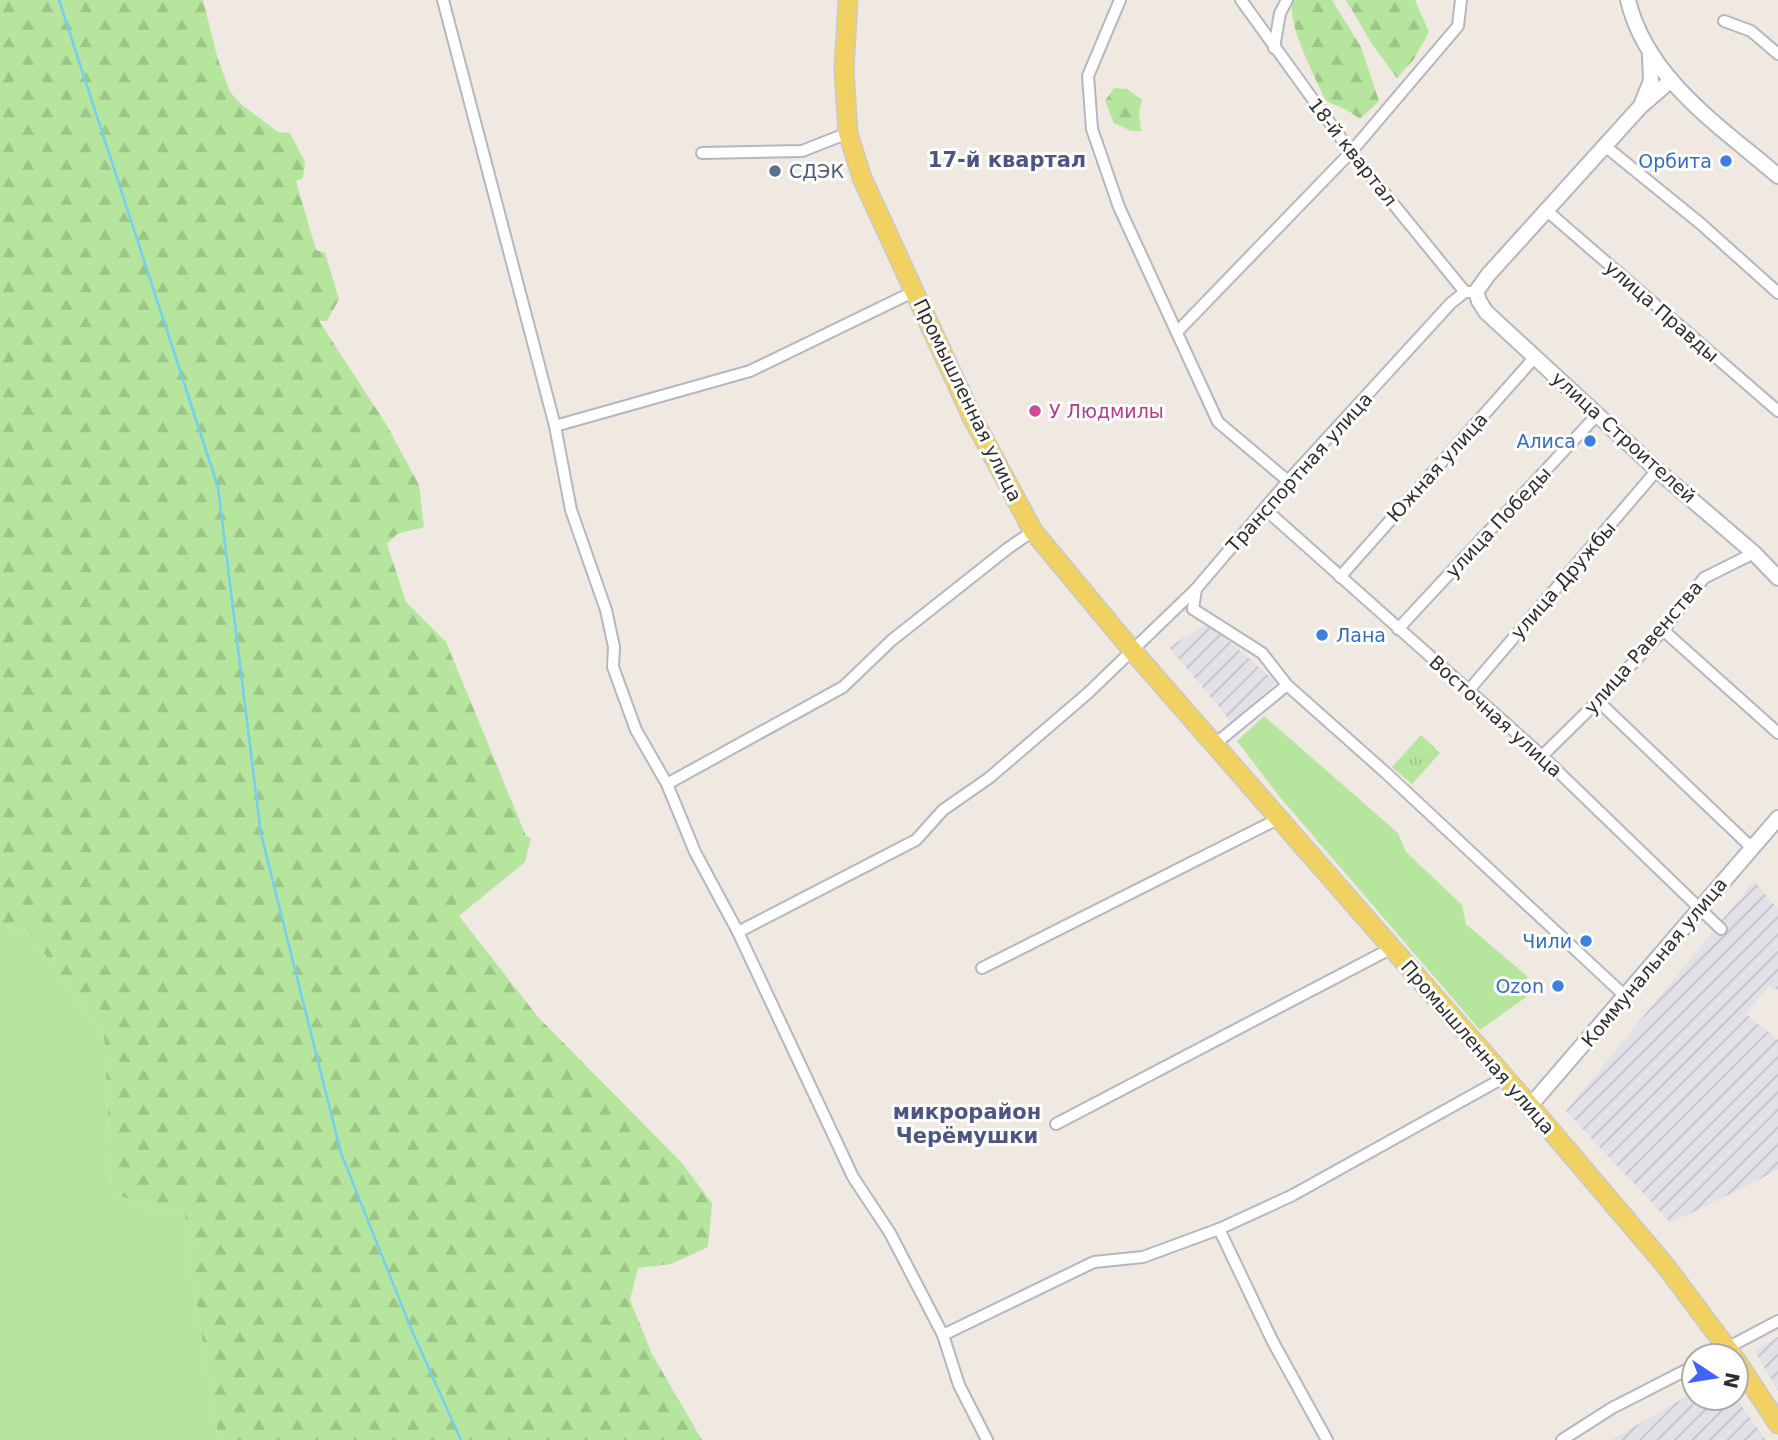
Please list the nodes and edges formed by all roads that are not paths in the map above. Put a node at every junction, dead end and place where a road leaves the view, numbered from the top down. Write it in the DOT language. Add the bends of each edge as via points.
graph roads {
  1 [pos="443,0"];
  2 [pos="848,0"];
  3 [pos="1120,0"];
  4 [pos="1241,0"];
  5 [pos="1287,0"];
  6 [pos="1461,0"];
  7 [pos="1628,0"];
  8 [pos="1724,21"];
  9 [pos="1274,48"];
  10 [pos="1650,53"];
  11 [pos="1778,54"];
  12 [pos="1671,81"];
  13 [pos="1640,107"];
  14 [pos="848,134"];
  15 [pos="1605,146"];
  16 [pos="1351,152"];
  17 [pos="702,153"];
  18 [pos="1778,176"];
  19 [pos="1546,210"];
  20 [pos="915,291"];
  21 [pos="1471,292"];
  22 [pos="1778,293"];
  23 [pos="1177,332"];
  24 [pos="1535,357"];
  25 [pos="1778,411"];
  26 [pos="1598,415"];
  27 [pos="555,426"];
  28 [pos="1657,470"];
  29 [pos="1288,481"];
  30 [pos="1265,509"];
  31 [pos="1033,531"];
  32 [pos="1754,553"];
  33 [pos="1340,577"];
  34 [pos="1778,578"];
  35 [pos="1196,589"];
  36 [pos="1398,629"];
  37 [pos="1663,629"];
  38 [pos="1131,649"];
  39 [pos="1287,685"];
  40 [pos="1469,690"];
  41 [pos="1598,701"];
  42 [pos="1778,733"];
  43 [pos="1215,744"];
  44 [pos="1542,756"];
  45 [pos="667,784"];
  46 [pos="1280,818"];
  47 [pos="1778,818"];
  48 [pos="1752,848"];
  49 [pos="1699,908"];
  50 [pos="1721,929"];
  51 [pos="738,932"];
  52 [pos="1392,948"];
  53 [pos="982,968"];
  54 [pos="1625,996"];
  55 [pos="1505,1077"];
  56 [pos="1531,1106"];
  57 [pos="1056,1124"];
  58 [pos="1219,1229"];
  59 [pos="1778,1321"];
  60 [pos="943,1335"];
  61 [pos="1718,1342"];
  62 [pos="1746,1342"];
  63 [pos="1680,1373"];
  64 [pos="1750,1386"];
  65 [pos="1778,1424"];
  66 [pos="987,1440"];
  67 [pos="1327,1440"];
  68 [pos="1562,1440"];
  1 -- 27 [label="street"];
  2 -- 14 [label="main road, Промышленная улица" via="844,70"];
  3 -- 23 [label="street" via="1088,76 1092,129 1119,207"];
  4 -- 9 [label="street, 18-й квартал"];
  5 -- 9 [label="street"];
  6 -- 16 [label="street" via="1458,26"];
  7 -- 10 [label="street"];
  8 -- 11 [label="street" via="1751,31"];
  9 -- 16 [label="street, 18-й квартал"];
  10 -- 12 [label="street"];
  10 -- 13 [label="street" via="1651,81"];
  12 -- 13 [label="street, Транспортная улица"];
  12 -- 18 [label="street"];
  13 -- 15 [label="street, Транспортная улица"];
  14 -- 17 [label="street" via="802,151"];
  14 -- 20 [label="main road, Промышленная улица" via="867,190"];
  15 -- 19 [label="street, Транспортная улица"];
  15 -- 22 [label="street"];
  16 -- 21 [label="street, 18-й квартал"];
  16 -- 23 [label="street"];
  19 -- 21 [label="street, Транспортная улица"];
  19 -- 25 [label="street, улица Правды"];
  20 -- 27 [label="street" via="750,371"];
  20 -- 31 [label="main road, Промышленная улица" via="972,417"];
  21 -- 24 [label="street, улица Строителей"];
  21 -- 29 [label="street, Транспортная улица" via="1451,303"];
  23 -- 29 [label="street" via="1218,422"];
  24 -- 26 [label="street, улица Строителей"];
  24 -- 33 [label="street, Южная улица"];
  26 -- 28 [label="street, улица Строителей"];
  26 -- 36 [label="street, улица Победы"];
  27 -- 45 [label="street" via="571,510 606,610 613,667 636,730"];
  28 -- 32 [label="street, улица Строителей"];
  28 -- 40 [label="street, улица Дружбы"];
  29 -- 30 [label="street, Транспортная улица"];
  30 -- 33 [label="street, Восточная улица"];
  30 -- 35 [label="street, Транспортная улица"];
  31 -- 38 [label="main road, Промышленная улица"];
  31 -- 45 [label="street" via="892,640 843,687"];
  32 -- 34 [label="street, улица Строителей"];
  32 -- 37 [label="street, улица Равенства" via="1704,578"];
  33 -- 36 [label="street, Восточная улица"];
  35 -- 38 [label="street, Транспортная улица"];
  35 -- 39 [label="street" via="1193,609 1262,653"];
  36 -- 40 [label="street, Восточная улица"];
  37 -- 41 [label="street, улица Равенства"];
  37 -- 42 [label="street"];
  38 -- 43 [label="main road, Промышленная улица"];
  38 -- 51 [label="street, Транспортная улица" via="1088,693 943,810 916,840"];
  39 -- 43 [label="street"];
  39 -- 54 [label="street"];
  40 -- 44 [label="street, Восточная улица"];
  41 -- 44 [label="street, улица Равенства"];
  41 -- 48 [label="street"];
  43 -- 46 [label="main road, Промышленная улица"];
  44 -- 49 [label="street, Восточная улица"];
  45 -- 51 [label="street" via="695,852"];
  46 -- 52 [label="main road, Промышленная улица"];
  46 -- 53 [label="street"];
  47 -- 48 [label="street, Коммунальная улица"];
  48 -- 49 [label="street, Коммунальная улица"];
  49 -- 50 [label="street, Восточная улица"];
  49 -- 54 [label="street, Коммунальная улица"];
  51 -- 60 [label="street" via="853,1177 890,1233"];
  52 -- 55 [label="main road, Промышленная улица"];
  52 -- 57 [label="street"];
  54 -- 56 [label="street, Коммунальная улица"];
  55 -- 56 [label="main road, Промышленная улица"];
  55 -- 58 [label="street" via="1291,1196"];
  56 -- 61 [label="main road, Промышленная улица" via="1665,1265"];
  58 -- 60 [label="street" via="1143,1257 1094,1262"];
  58 -- 67 [label="street"];
  59 -- 62 [label="street"];
  60 -- 66 [label="street" via="959,1385"];
  63 -- 68 [label="street"];
  64 -- 65 [label="main road, Промышленная улица"];
}
